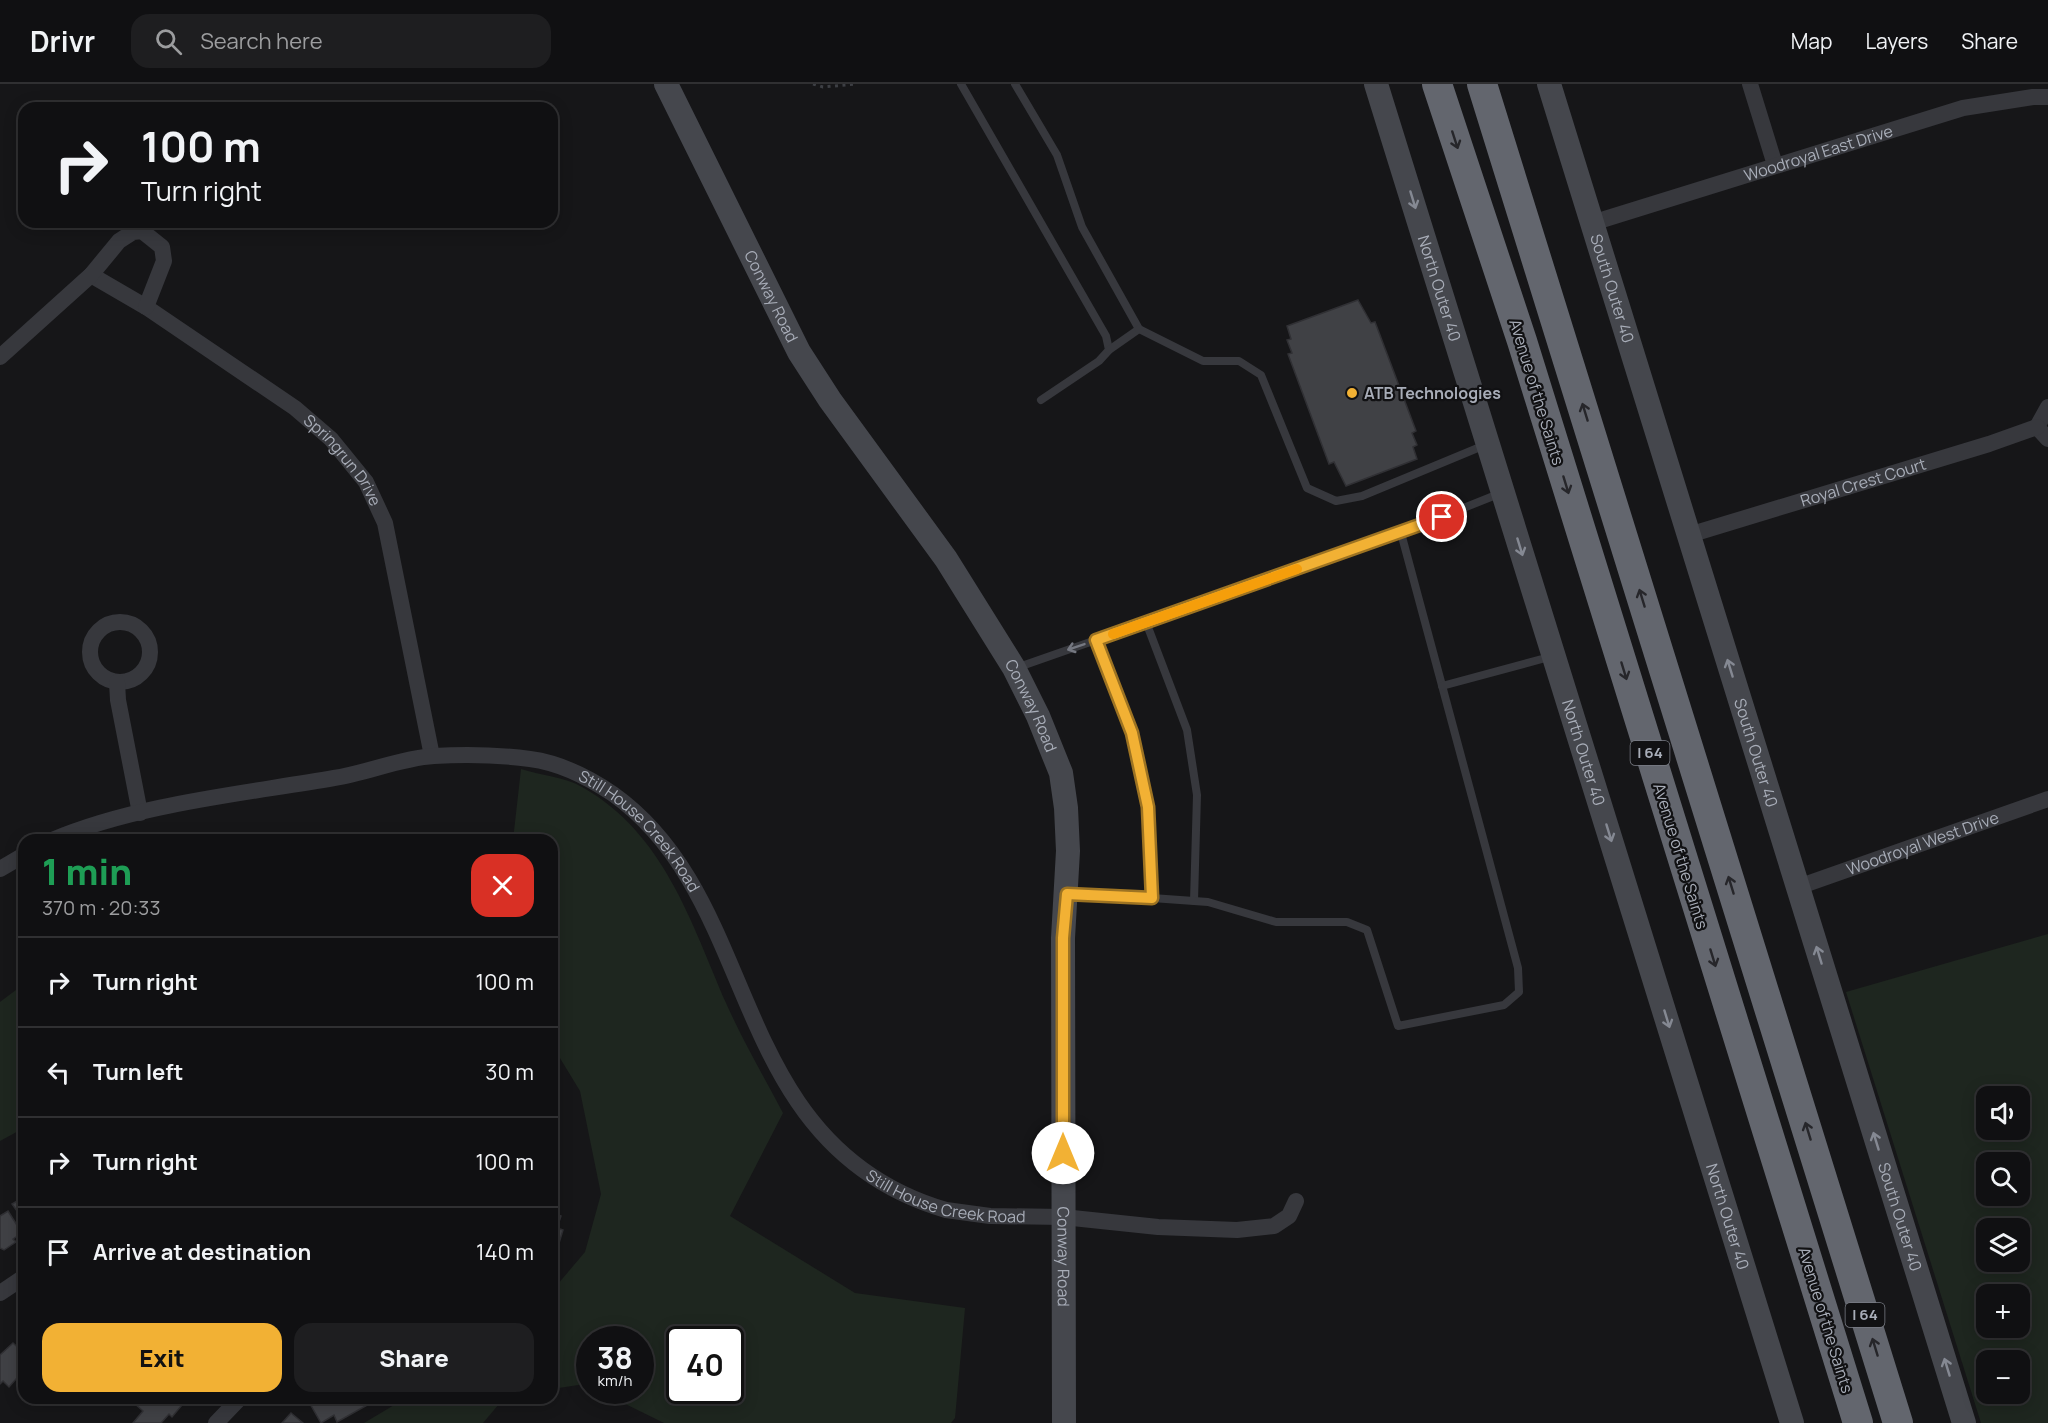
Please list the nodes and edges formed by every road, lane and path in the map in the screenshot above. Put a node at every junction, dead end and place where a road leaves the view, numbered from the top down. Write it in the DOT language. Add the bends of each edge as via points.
graph roads {
  1 [pos="666,84"];
  2 [pos="813,84"];
  3 [pos="856,84"];
  4 [pos="961,84"];
  5 [pos="1015,84"];
  6 [pos="1376,84"];
  7 [pos="1437,84"];
  8 [pos="1482,84"];
  9 [pos="1548,84"];
  10 [pos="1750,84"];
  11 [pos="2048,97"];
  12 [pos="1775,165"];
  13 [pos="1592,223"];
  14 [pos="91,275"];
  15 [pos="146,307"];
  16 [pos="1139,329"];
  17 [pos="1109,350"];
  18 [pos="0,357"];
  19 [pos="1041,400"];
  20 [pos="2048,407"];
  21 [pos="2042,433"];
  22 [pos="1488,443"];
  23 [pos="1503,492"];
  24 [pos="1401,533"];
  25 [pos="1689,535"];
  26 [pos="1146,622"];
  27 [pos="1096,640"];
  28 [pos="1553,656"];
  29 [pos="1014,669"];
  30 [pos="117,682"];
  31 [pos="1442,686"];
  32 [pos="432,756"];
  33 [pos="2048,799"];
  34 [pos="140,813"];
  35 [pos="68,834"];
  36 [pos="18,858"];
  37 [pos="0,869"];
  38 [pos="1798,887"];
  39 [pos="1067,894"];
  40 [pos="1152,898"];
  41 [pos="1194,901"];
  42 [pos="1296,1201"];
  43 [pos="1063,1217"];
  44 [pos="18,1281"];
  45 [pos="0,1293"];
  46 [pos="234,1404"];
  47 [pos="216,1423"];
  48 [pos="1064,1423"];
  49 [pos="1792,1423"];
  50 [pos="1858,1423"];
  51 [pos="1898,1423"];
  52 [pos="1964,1423"];
  1 -- 29 [label="street, Conway Road" via="799,352 946,559"];
  2 -- 3 [label="path"];
  4 -- 17 [label="lane" via="1106,336"];
  5 -- 16 [label="lane" via="1056,155 1082,227"];
  6 -- 22 [label="street, North Outer 40, one-way"];
  7 -- 50 [label="highway, Avenue of the Saints / I 64, one-way" via="1522,341"];
  51 -- 8 [label="highway, I 64, one-way"];
  9 -- 13 [label="street, South Outer 40"];
  10 -- 12 [label="street"];
  11 -- 12 [label="street, Woodroyal East Drive" via="1963,108"];
  12 -- 13 [label="street, Woodroyal East Drive"];
  13 -- 25 [label="street, South Outer 40"];
  14 -- 15 [label="street, Springrun Drive"];
  14 -- 15 [label="street" via="119,241 142,231 162,247 164,261"];
  14 -- 18 [label="street"];
  15 -- 32 [label="street, Springrun Drive" via="295,408 331,439 366,482 386,523"];
  16 -- 17 [label="lane"];
  16 -- 22 [label="lane" via="1203,361 1239,361 1261,375 1307,488 1336,501 1362,496"];
  17 -- 19 [label="lane"];
  20 -- 21 [label="street, Royal Crest Court"];
  21 -- 25 [label="street, Royal Crest Court"];
  22 -- 23 [label="street, North Outer 40"];
  23 -- 24 [label="lane"];
  23 -- 28 [label="street, North Outer 40, one-way"];
  24 -- 26 [label="lane"];
  24 -- 31 [label="lane"];
  38 -- 25 [label="street, South Outer 40, one-way"];
  26 -- 27 [label="lane"];
  26 -- 41 [label="lane" via="1187,730 1197,795"];
  27 -- 29 [label="lane, one-way"];
  27 -- 40 [label="lane" via="1132,733 1148,807"];
  28 -- 31 [label="lane"];
  28 -- 49 [label="street, North Outer 40, one-way"];
  29 -- 39 [label="street, Conway Road" via="1060,773 1066,808"];
  30 -- 34 [label="street"];
  31 -- 41 [label="lane" via="1518,968 1519,992 1504,1005 1398,1026 1367,930 1347,922 1276,922"];
  32 -- 34 [label="street, Still House Creek Road" via="344,777"];
  32 -- 43 [label="street, Still House Creek Road" via="543,761 586,776 652,828 699,894 777,1067 798,1101 821,1132 878,1182 918,1202 946,1210 990,1216"];
  33 -- 38 [label="street, Woodroyal West Drive"];
  34 -- 35 [label="street, Still House Creek Road"];
  36 -- 37 [label="street"];
  52 -- 38 [label="street, South Outer 40, one-way"];
  39 -- 40 [label="lane"];
  39 -- 43 [label="street, Conway Road" via="1063,938"];
  40 -- 41 [label="lane"];
  42 -- 43 [label="street, Still House Creek Road" via="1289,1216 1274,1226 1237,1230"];
  43 -- 48 [label="street, Conway Road"];
  44 -- 45 [label="street"];
  46 -- 47 [label="street"];
}
